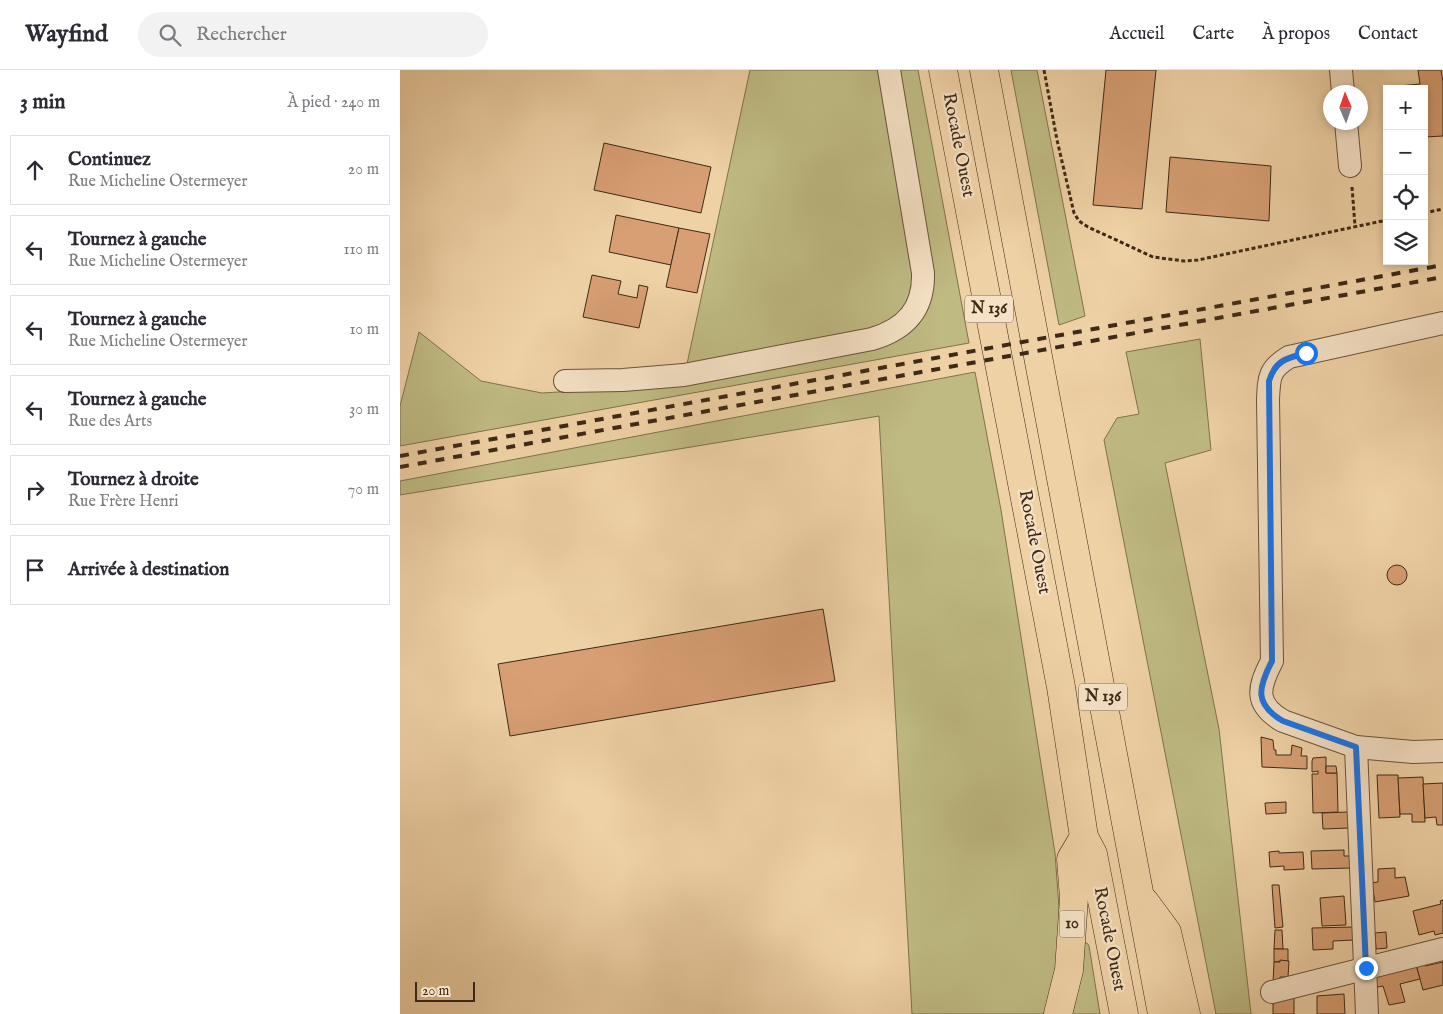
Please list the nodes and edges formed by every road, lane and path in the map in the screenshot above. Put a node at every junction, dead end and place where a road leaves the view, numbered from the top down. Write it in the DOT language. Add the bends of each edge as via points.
graph roads {
  1 [pos="889,70"];
  2 [pos="943,70"];
  3 [pos="984,70"];
  4 [pos="1044,70"];
  5 [pos="1341,70"];
  6 [pos="1342,85"];
  7 [pos="1347,130"];
  8 [pos="1350,166"];
  9 [pos="1443,209"];
  10 [pos="1428,212"];
  11 [pos="1383,221"];
  12 [pos="1355,226"];
  13 [pos="1443,323"];
  14 [pos="565,381"];
  15 [pos="1356,747"];
  16 [pos="1443,751"];
  17 [pos="1084,837"];
  18 [pos="1140,894"];
  19 [pos="1443,949"];
  20 [pos="1366,968"];
  21 [pos="1272,992"];
  22 [pos="1058,1014"];
  23 [pos="1124,1014"];
  24 [pos="1162,1014"];
  25 [pos="1186,1014"];
  26 [pos="1367,1014"];
  1 -- 14 [label="street" via="924,286 921,300 901,326 872,339 684,375"];
  2 -- 17 [label="highway, Rocade Ouest / N 136" via="1059,678"];
  3 -- 18 [label="highway, N 136"];
  4 -- 12 [label="path" via="1074,213 1088,227 1153,257 1184,261"];
  5 -- 6 [label="street"];
  7 -- 8 [label="street"];
  8 -- 12 [label="path"];
  9 -- 10 [label="path"];
  11 -- 12 [label="path"];
  13 -- 15 [label="street" via="1290,358 1277,365 1269,381 1272,661 1262,686 1262,702 1272,715 1283,721"];
  15 -- 16 [label="street"];
  15 -- 20 [label="street"];
  17 -- 22 [label="highway, 10" via="1071,859 1074,898 1069,970"];
  17 -- 23 [label="highway, Rocade Ouest / N 136" via="1093,854"];
  18 -- 24 [label="highway, N 136"];
  18 -- 25 [label="highway" via="1167,932"];
  19 -- 20 [label="street"];
  20 -- 21 [label="street"];
  20 -- 26 [label="street"];
}
